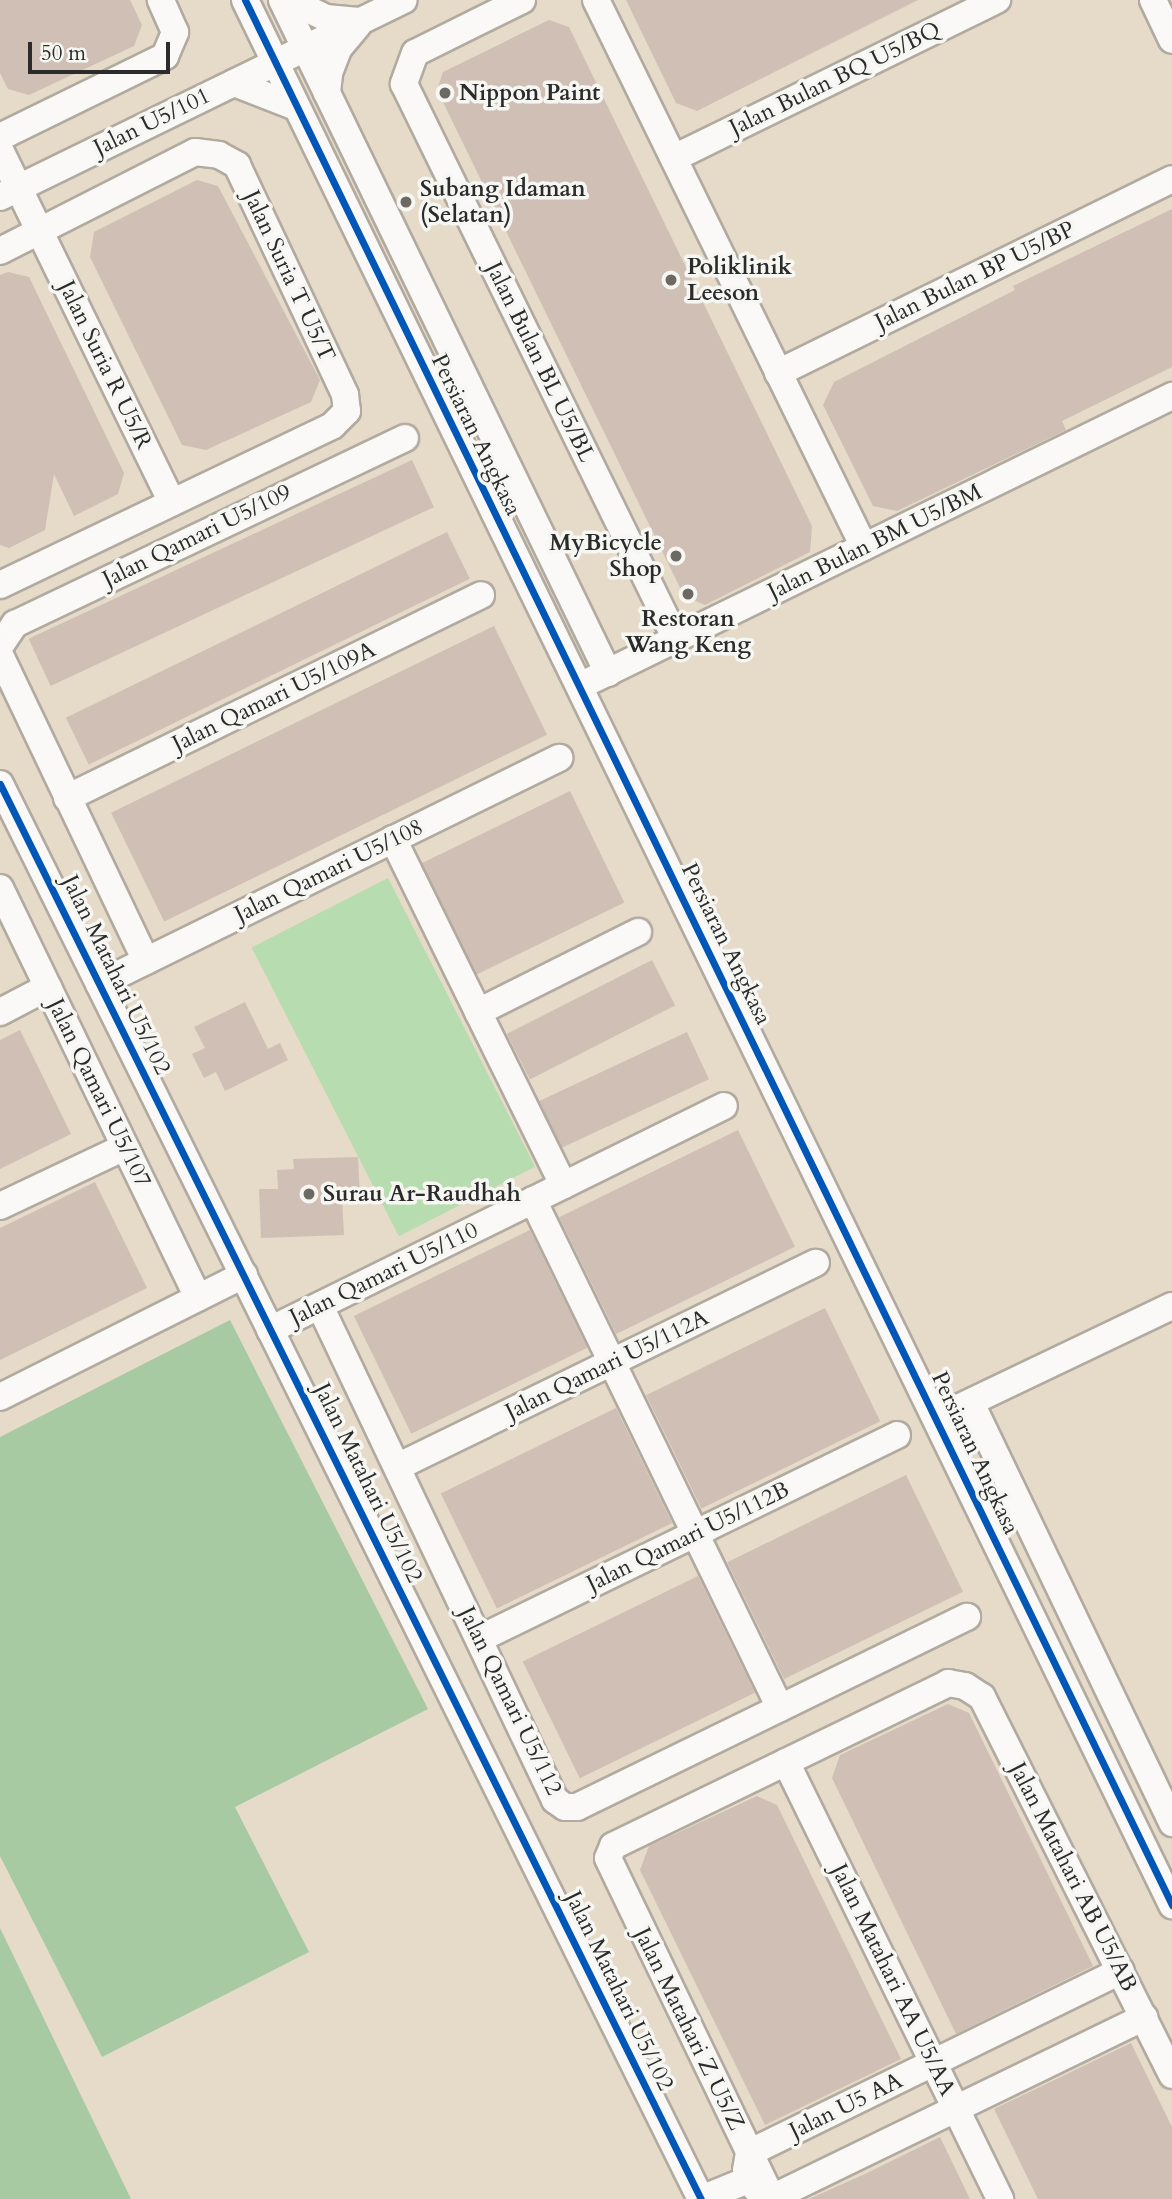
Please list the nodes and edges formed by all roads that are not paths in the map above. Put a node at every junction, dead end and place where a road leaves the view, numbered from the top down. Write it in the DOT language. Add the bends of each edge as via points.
graph roads {
  1 [pos="161,0"];
  2 [pos="282,0"];
  3 [pos="289,0"];
  4 [pos="404,0"];
  5 [pos="522,0"];
  6 [pos="596,0"];
  7 [pos="997,0"];
  8 [pos="1153,0"];
  9 [pos="247,6"];
  10 [pos="371,11"];
  11 [pos="1172,40"];
  12 [pos="305,48"];
  13 [pos="273,63"];
  14 [pos="234,83"];
  15 [pos="327,93"];
  16 [pos="296,107"];
  17 [pos="0,137"];
  18 [pos="0,150"];
  19 [pos="674,159"];
  20 [pos="1172,180"];
  21 [pos="9,192"];
  22 [pos="39,229"];
  23 [pos="0,251"];
  24 [pos="778,373"];
  25 [pos="1172,396"];
  26 [pos="405,438"];
  27 [pos="172,502"];
  28 [pos="864,547"];
  29 [pos="0,585"];
  30 [pos="481,595"];
  31 [pos="676,639"];
  32 [pos="0,646"];
  33 [pos="0,654"];
  34 [pos="608,673"];
  35 [pos="578,687"];
  36 [pos="559,758"];
  37 [pos="0,783"];
  38 [pos="68,798"];
  39 [pos="393,839"];
  40 [pos="0,888"];
  41 [pos="638,932"];
  42 [pos="146,961"];
  43 [pos="99,984"];
  44 [pos="48,987"];
  45 [pos="0,1012"];
  46 [pos="478,1012"];
  47 [pos="724,1106"];
  48 [pos="125,1147"];
  49 [pos="563,1185"];
  50 [pos="533,1200"];
  51 [pos="0,1206"];
  52 [pos="817,1263"];
  53 [pos="244,1276"];
  54 [pos="198,1298"];
  55 [pos="320,1306"];
  56 [pos="1172,1306"];
  57 [pos="270,1330"];
  58 [pos="610,1363"];
  59 [pos="0,1397"];
  60 [pos="971,1403"];
  61 [pos="938,1417"];
  62 [pos="897,1435"];
  63 [pos="397,1467"];
  64 [pos="970,1490"];
  65 [pos="694,1535"];
  66 [pos="967,1617"];
  67 [pos="479,1639"];
  68 [pos="780,1709"];
  69 [pos="786,1762"];
  70 [pos="1172,1823"];
  71 [pos="1172,1905"];
  72 [pos="1121,1971"];
  73 [pos="1144,2017"];
  74 [pos="933,2063"];
  75 [pos="1172,2075"];
  76 [pos="956,2108"];
  77 [pos="750,2153"];
  78 [pos="743,2182"];
  79 [pos="701,2199"];
  80 [pos="772,2199"];
  81 [pos="1000,2199"];
  1 -- 17 [label="street" via="175,32 165,56"];
  2 -- 12 [label="street, Persiaran Angkasa"];
  3 -- 10 [label="street" via="326,18"];
  4 -- 10 [label="street, Jalan U5/101"];
  5 -- 31 [label="street, Jalan Bulan BL U5/BL" via="415,53 404,84"];
  6 -- 19 [label="street"];
  7 -- 19 [label="street, Jalan Bulan BQ U5/BQ"];
  8 -- 11 [label="street"];
  9 -- 13 [label="street, Persiaran Angkasa"];
  9 -- 14 [label="street" via="256,44"];
  10 -- 12 [label="street, Jalan U5/101"];
  10 -- 15 [label="street" via="338,49"];
  12 -- 13 [label="street, Jalan U5/101"];
  12 -- 15 [label="street, Persiaran Angkasa"];
  13 -- 14 [label="street, Jalan U5/101"];
  13 -- 16 [label="street, Persiaran Angkasa"];
  14 -- 16 [label="street"];
  14 -- 21 [label="street, Jalan U5/101"];
  15 -- 34 [label="street, Persiaran Angkasa"];
  16 -- 35 [label="street, Persiaran Angkasa"];
  18 -- 21 [label="street, Jalan Suria R U5/R"];
  19 -- 24 [label="street"];
  20 -- 24 [label="street, Jalan Bulan BP U5/BP"];
  21 -- 22 [label="street, Jalan Suria R U5/R"];
  22 -- 23 [label="street"];
  22 -- 27 [label="street, Jalan Suria R U5/R"];
  22 -- 27 [label="street, Jalan Suria T U5/T" via="195,152 219,155 237,165 345,394 347,411 332,426"];
  24 -- 28 [label="street"];
  25 -- 28 [label="street, Jalan Bulan BM U5/BM"];
  26 -- 32 [label="street, Jalan Qamari U5/109" via="15,624"];
  27 -- 29 [label="street"];
  28 -- 31 [label="street, Jalan Bulan BM U5/BM"];
  30 -- 38 [label="street, Jalan Qamari U5/109A"];
  31 -- 34 [label="street, Jalan Bulan BM U5/BM"];
  33 -- 38 [label="street"];
  34 -- 35 [label="street, Jalan Bulan BM U5/BM"];
  35 -- 61 [label="street, Persiaran Angkasa"];
  36 -- 39 [label="street, Jalan Qamari U5/108"];
  37 -- 43 [label="street, Jalan Matahari U5/102"];
  38 -- 42 [label="street"];
  39 -- 42 [label="street, Jalan Qamari U5/108"];
  39 -- 46 [label="street"];
  40 -- 44 [label="street, Jalan Qamari U5/107"];
  41 -- 46 [label="street"];
  42 -- 43 [label="street, Jalan Qamari U5/108"];
  43 -- 53 [label="street, Jalan Matahari U5/102"];
  44 -- 45 [label="street"];
  44 -- 48 [label="street, Jalan Qamari U5/107"];
  46 -- 49 [label="street"];
  47 -- 49 [label="street, Jalan Qamari U5/110"];
  48 -- 51 [label="street"];
  48 -- 54 [label="street, Jalan Qamari U5/107"];
  49 -- 50 [label="street, Jalan Qamari U5/110"];
  50 -- 55 [label="street, Jalan Qamari U5/110"];
  50 -- 58 [label="street"];
  52 -- 58 [label="street, Jalan Qamari U5/112A"];
  53 -- 54 [label="street"];
  53 -- 57 [label="street, Jalan Matahari U5/102"];
  54 -- 59 [label="street"];
  55 -- 57 [label="street, Jalan Qamari U5/110"];
  55 -- 63 [label="street, Jalan Qamari U5/112"];
  56 -- 60 [label="street"];
  57 -- 79 [label="street, Jalan Matahari U5/102"];
  58 -- 63 [label="street, Jalan Qamari U5/112A"];
  58 -- 65 [label="street"];
  60 -- 61 [label="street"];
  60 -- 64 [label="street"];
  60 -- 70 [label="street"];
  61 -- 64 [label="street, Persiaran Angkasa"];
  62 -- 65 [label="street, Jalan Qamari U5/112B"];
  63 -- 67 [label="street, Jalan Qamari U5/112"];
  64 -- 71 [label="street, Persiaran Angkasa"];
  65 -- 67 [label="street, Jalan Qamari U5/112B"];
  65 -- 68 [label="street"];
  66 -- 68 [label="street, Jalan Qamari U5/112"];
  67 -- 68 [label="street, Jalan Qamari U5/112" via="555,1800 565,1807 577,1807"];
  69 -- 72 [label="street, Jalan Matahari AB U5/AB" via="948,1683 965,1686 982,1697"];
  69 -- 74 [label="street, Jalan Matahari AA U5/AA"];
  69 -- 77 [label="street, Jalan Matahari Z U5/Z" via="613,1846 608,1858"];
  72 -- 73 [label="street, Jalan Matahari AB U5/AB"];
  72 -- 74 [label="street, Jalan U5 AA"];
  73 -- 75 [label="street, Jalan Matahari AB U5/AB"];
  73 -- 76 [label="street"];
  74 -- 76 [label="street, Jalan Matahari AA U5/AA"];
  74 -- 77 [label="street, Jalan U5 AA"];
  76 -- 80 [label="street"];
  76 -- 81 [label="street, Jalan Matahari AA U5/AA"];
  77 -- 78 [label="street"];
  77 -- 80 [label="street, Jalan Matahari Z U5/Z"];
  78 -- 79 [label="street"];
  78 -- 80 [label="street"];
}
